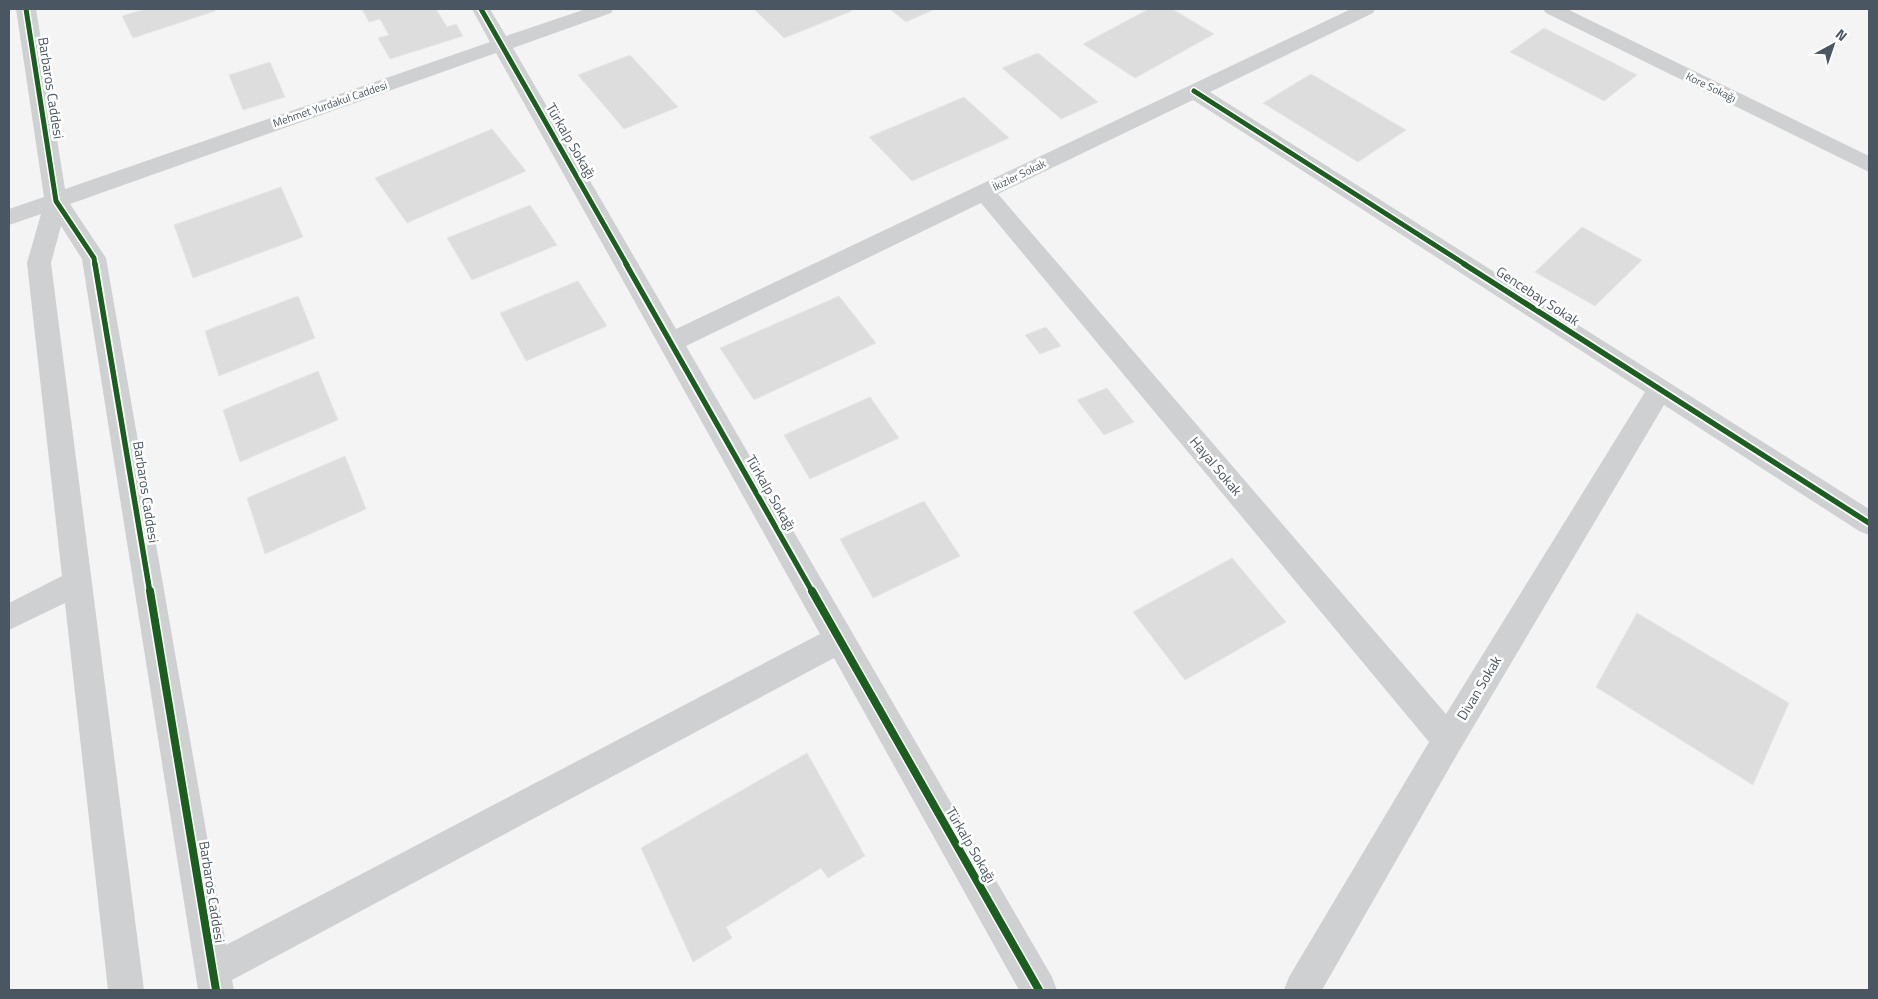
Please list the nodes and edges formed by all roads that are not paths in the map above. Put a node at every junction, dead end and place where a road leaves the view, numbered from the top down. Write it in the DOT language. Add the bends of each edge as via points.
graph roads {
  1 [pos="26,9"];
  2 [pos="481,9"];
  3 [pos="604,9"];
  4 [pos="1366,9"];
  5 [pos="1553,9"];
  6 [pos="502,44"];
  7 [pos="1194,91"];
  8 [pos="1869,165"];
  9 [pos="984,192"];
  10 [pos="56,201"];
  11 [pos="9,217"];
  12 [pos="671,342"];
  13 [pos="1660,389"];
  14 [pos="1869,523"];
  15 [pos="76,584"];
  16 [pos="9,617"];
  17 [pos="840,639"];
  18 [pos="1448,740"];
  19 [pos="215,981"];
  20 [pos="126,990"];
  21 [pos="1039,990"];
  22 [pos="1302,990"];
  1 -- 10 [label="street, Barbaros Caddesi"];
  2 -- 6 [label="street, Türkalp Sokağı"];
  3 -- 6 [label="street, Mehmet Yurdakul Caddesi"];
  4 -- 7 [label="street, İkizler Sokak"];
  5 -- 8 [label="street, Kore Sokağı"];
  6 -- 10 [label="street, Mehmet Yurdakul Caddesi"];
  6 -- 12 [label="street, Türkalp Sokağı"];
  7 -- 9 [label="street, İkizler Sokak"];
  7 -- 13 [label="street, Gencebay Sokak"];
  9 -- 12 [label="street, İkizler Sokak"];
  9 -- 18 [label="street, Hayal Sokak"];
  10 -- 11 [label="street, Mehmet Yurdakul Caddesi"];
  10 -- 15 [label="street, Barbaros Caddesi" via="39,263"];
  10 -- 19 [label="street, Barbaros Caddesi" via="94,258"];
  12 -- 17 [label="street, Türkalp Sokağı"];
  13 -- 14 [label="street, Gencebay Sokak"];
  13 -- 18 [label="street, Divan Sokak"];
  15 -- 16 [label="street"];
  15 -- 20 [label="street, Barbaros Caddesi"];
  17 -- 19 [label="street"];
  17 -- 21 [label="street, Türkalp Sokağı"];
  18 -- 22 [label="street, Divan Sokak"];
}
